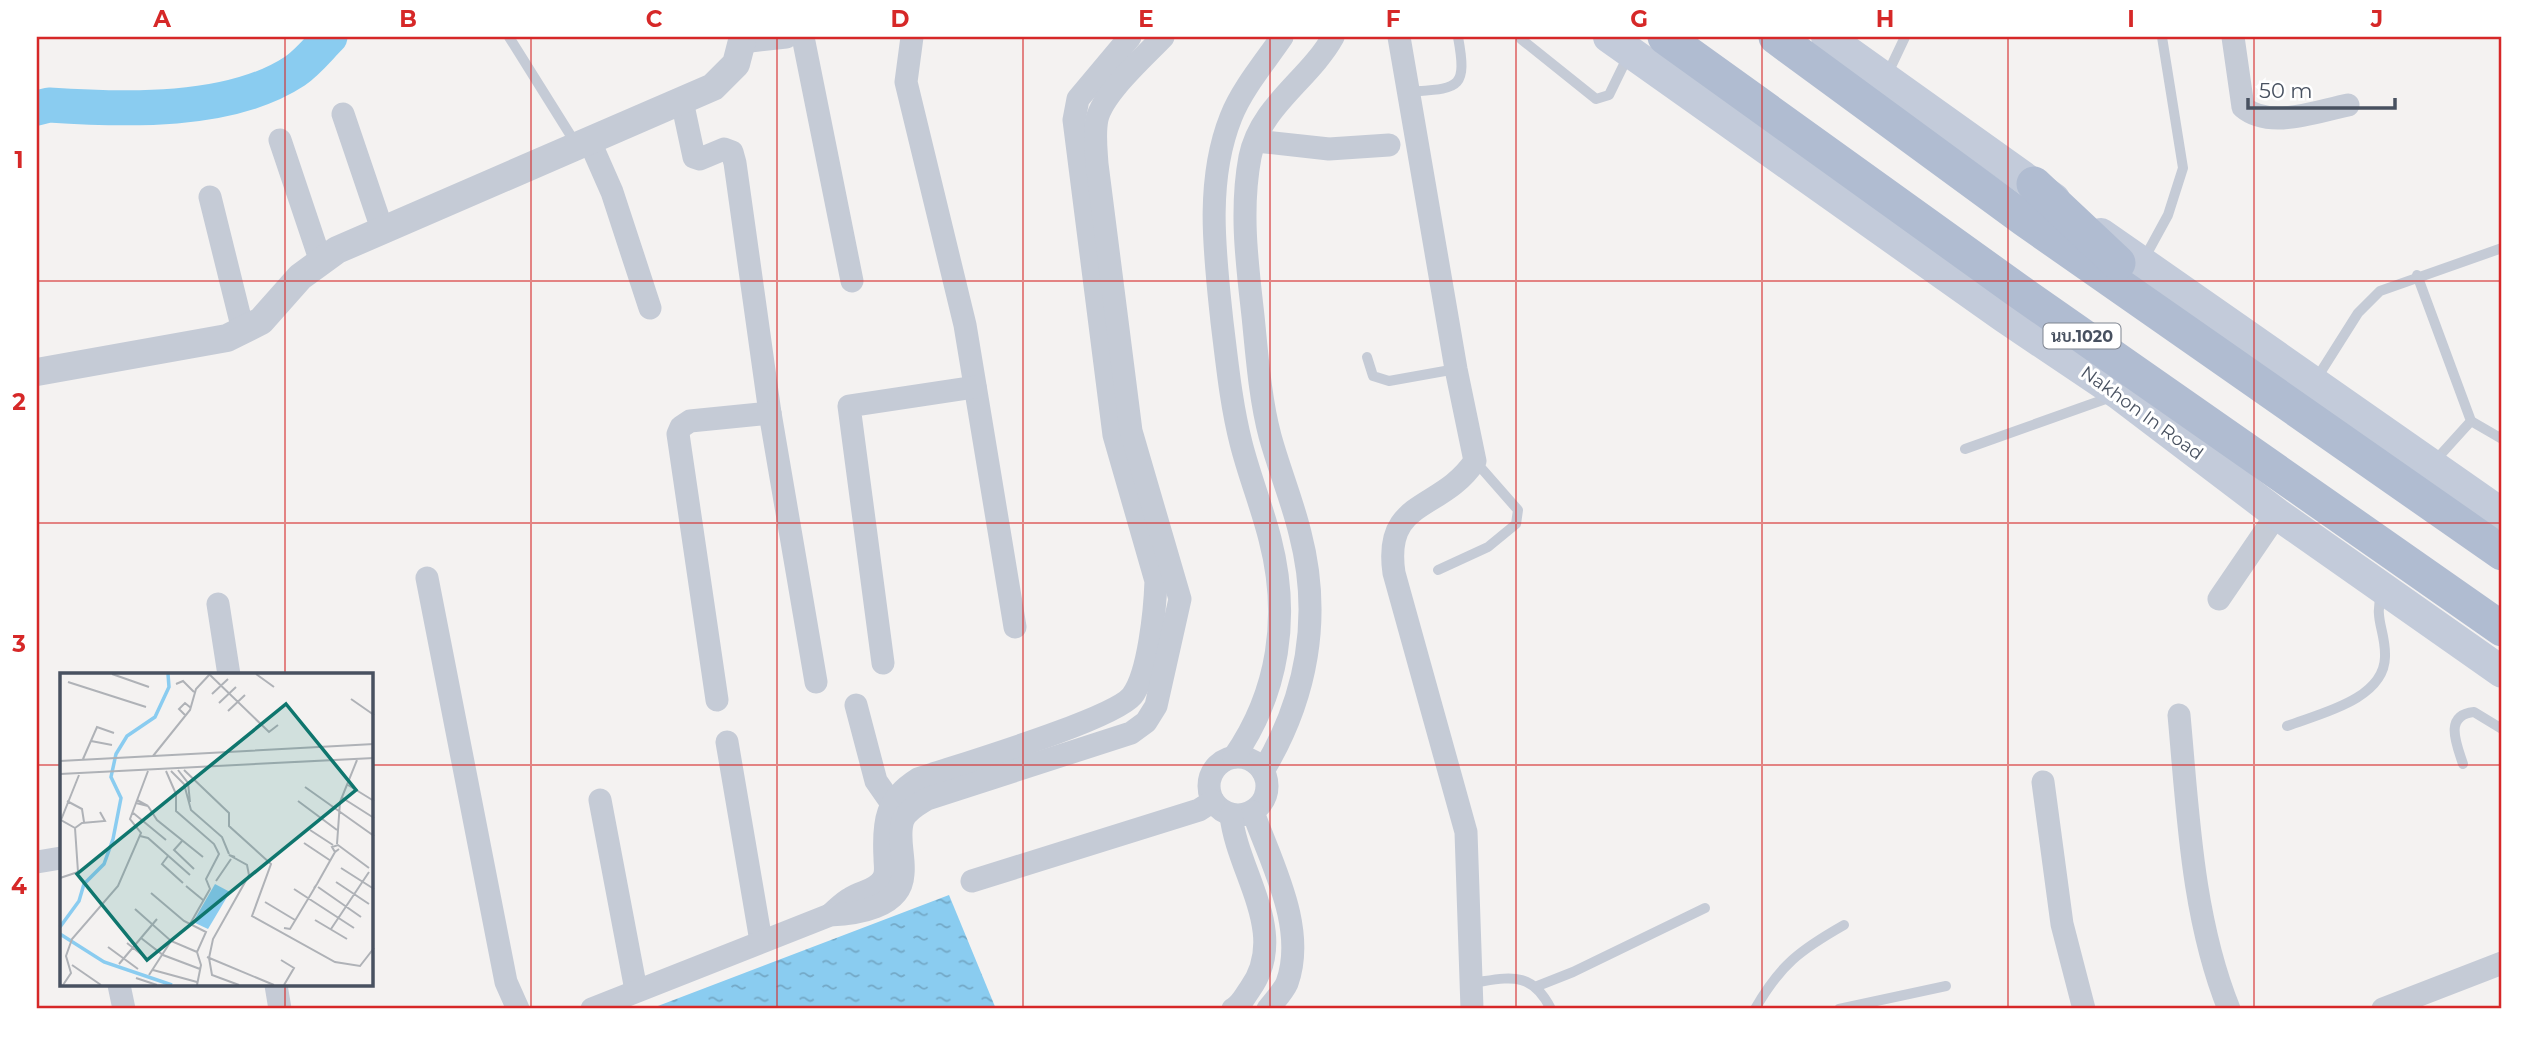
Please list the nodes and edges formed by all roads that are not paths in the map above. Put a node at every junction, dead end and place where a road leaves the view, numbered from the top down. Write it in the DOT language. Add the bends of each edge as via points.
graph roads {
  1 [pos="509,37"];
  2 [pos="786,37"];
  3 [pos="803,37"];
  4 [pos="912,37"];
  5 [pos="1130,37"];
  6 [pos="1163,37"];
  7 [pos="1282,37"];
  8 [pos="1333,37"];
  9 [pos="1399,37"];
  10 [pos="1458,37"];
  11 [pos="1665,37"];
  12 [pos="1776,37"];
  13 [pos="1827,37"];
  14 [pos="1905,37"];
  15 [pos="2162,37"];
  16 [pos="2233,37"];
  17 [pos="743,39"];
  18 [pos="1521,39"];
  19 [pos="1620,44"];
  20 [pos="1261,67"];
  21 [pos="1885,78"];
  22 [pos="1289,88"];
  23 [pos="1408,92"];
  24 [pos="681,101"];
  25 [pos="2348,105"];
  26 [pos="343,114"];
  27 [pos="280,140"];
  28 [pos="1256,141"];
  29 [pos="584,144"];
  30 [pos="1390,145"];
  31 [pos="1088,165"];
  32 [pos="2034,184"];
  33 [pos="210,197"];
  34 [pos="383,229"];
  35 [pos="2502,248"];
  36 [pos="1246,249"];
  37 [pos="1215,251"];
  38 [pos="321,262"];
  39 [pos="2141,264"];
  40 [pos="2417,275"];
  41 [pos="852,281"];
  42 [pos="650,308"];
  43 [pos="243,330"];
  44 [pos="2220,357"];
  45 [pos="1367,358"];
  46 [pos="1456,369"];
  47 [pos="37,372"];
  48 [pos="2313,384"];
  49 [pos="975,387"];
  50 [pos="2119,394"];
  51 [pos="770,413"];
  52 [pos="2470,421"];
  53 [pos="2502,438"];
  54 [pos="1965,449"];
  55 [pos="1475,461"];
  56 [pos="2431,465"];
  57 [pos="1138,494"];
  58 [pos="2277,514"];
  59 [pos="2502,514"];
  60 [pos="2502,553"];
  61 [pos="1438,570"];
  62 [pos="428,578"];
  63 [pos="1310,588"];
  64 [pos="2382,589"];
  65 [pos="1279,591"];
  66 [pos="2219,599"];
  67 [pos="218,604"];
  68 [pos="1015,627"];
  69 [pos="2502,629"];
  70 [pos="883,663"];
  71 [pos="2502,672"];
  72 [pos="229,673"];
  73 [pos="816,682"];
  74 [pos="717,700"];
  75 [pos="856,705"];
  76 [pos="2179,715"];
  77 [pos="2287,726"];
  78 [pos="1065,729"];
  79 [pos="2502,729"];
  80 [pos="727,742"];
  81 [pos="1070,752"];
  82 [pos="1234,757"];
  83 [pos="2463,764"];
  84 [pos="1263,771"];
  85 [pos="2043,782"];
  86 [pos="600,800"];
  87 [pos="1232,809"];
  88 [pos="897,811"];
  89 [pos="60,858"];
  90 [pos="37,863"];
  91 [pos="972,881"];
  92 [pos="1705,908"];
  93 [pos="1844,925"];
  94 [pos="761,941"];
  95 [pos="2502,963"];
  96 [pos="1471,983"];
  97 [pos="119,986"];
  98 [pos="276,986"];
  99 [pos="1535,986"];
  100 [pos="1946,986"];
  101 [pos="636,990"];
  102 [pos="2386,1008"];
  103 [pos="124,1009"];
  104 [pos="280,1009"];
  105 [pos="518,1009"];
  106 [pos="592,1009"];
  107 [pos="1233,1009"];
  108 [pos="1268,1009"];
  109 [pos="1472,1009"];
  110 [pos="1551,1009"];
  111 [pos="1755,1009"];
  112 [pos="1839,1009"];
  113 [pos="2084,1009"];
  114 [pos="2229,1009"];
  1 -- 29 [label="lane"];
  2 -- 17 [label="street"];
  3 -- 41 [label="street"];
  4 -- 49 [label="street" via="906,82 965,325"];
  5 -- 31 [label="street" via="1078,99 1074,120"];
  6 -- 31 [label="street" via="1108,97 1097,116"];
  7 -- 20 [label="street"];
  8 -- 22 [label="street" via="1315,64"];
  9 -- 23 [label="street"];
  10 -- 23 [label="lane" via="1464,67 1461,78 1449,89"];
  11 -- 69 [label="main road, Nakhon In Road / นบ.1020"];
  12 -- 44 [label="main road"];
  13 -- 21 [label="main road"];
  14 -- 21 [label="lane"];
  15 -- 39 [label="lane" via="2183,168 2168,215"];
  16 -- 25 [label="street" via="2243,107 2251,114 2273,119"];
  17 -- 24 [label="street" via="736,64 713,86"];
  18 -- 19 [label="lane" via="1596,99 1609,95"];
  19 -- 50 [label="main road, Nakhon In Road / นบ.1020"];
  20 -- 22 [label="street"];
  20 -- 37 [label="street" via="1231,115 1220,150 1213,217"];
  21 -- 32 [label="main road"];
  22 -- 28 [label="street" via="1259,129"];
  23 -- 46 [label="street"];
  24 -- 29 [label="street"];
  24 -- 51 [label="street" via="694,157 724,149 732,152"];
  26 -- 34 [label="street"];
  27 -- 38 [label="street"];
  28 -- 30 [label="street" via="1329,149"];
  28 -- 36 [label="street" via="1244,218"];
  29 -- 34 [label="street"];
  29 -- 42 [label="street" via="617,205"];
  31 -- 57 [label="street"];
  32 -- 39 [label="main road"];
  32 -- 44 [label="main road"];
  33 -- 43 [label="street"];
  34 -- 38 [label="street"];
  35 -- 40 [label="lane"];
  36 -- 37 [label="street"];
  36 -- 63 [label="street" via="1270,434 1300,534"];
  37 -- 65 [label="street" via="1240,441 1271,541"];
  38 -- 43 [label="street" via="300,277 261,321"];
  39 -- 48 [label="main road"];
  40 -- 48 [label="lane" via="2368,300"];
  40 -- 52 [label="lane"];
  43 -- 47 [label="street" via="227,338"];
  44 -- 60 [label="main road"];
  45 -- 46 [label="lane" via="1373,376 1389,382"];
  46 -- 55 [label="street"];
  48 -- 56 [label="main road"];
  49 -- 68 [label="street"];
  49 -- 70 [label="street" via="849,406"];
  50 -- 54 [label="lane"];
  50 -- 58 [label="main road, Nakhon In Road / นบ.1020"];
  51 -- 73 [label="street"];
  51 -- 74 [label="street" via="690,421 678,433"];
  52 -- 53 [label="lane"];
  52 -- 56 [label="lane"];
  55 -- 61 [label="lane" via="1518,510 1516,524 1488,547"];
  55 -- 96 [label="street" via="1455,486 1405,517 1394,531 1391,552 1466,832"];
  56 -- 59 [label="main road"];
  57 -- 78 [label="street" via="1156,582 1141,678 1131,697"];
  57 -- 81 [label="street" via="1180,600 1156,706 1146,722 1131,733"];
  58 -- 64 [label="main road, Nakhon In Road / นบ.1020"];
  58 -- 66 [label="street"];
  62 -- 105 [label="street" via="506,982"];
  63 -- 65 [label="street"];
  63 -- 84 [label="street" via="1304,679 1283,737"];
  64 -- 71 [label="main road, Nakhon In Road / นบ.1020"];
  64 -- 77 [label="lane" via="2377,616 2385,657 2371,685 2345,704"];
  65 -- 82 [label="street" via="1273,672 1254,727"];
  67 -- 72 [label="street"];
  75 -- 88 [label="street" via="876,781"];
  76 -- 114 [label="street" via="2199,895"];
  78 -- 81 [label="street"];
  78 -- 88 [label="street" via="918,779 901,790"];
  79 -- 83 [label="lane" via="2474,712 2459,718 2454,733"];
  80 -- 94 [label="street"];
  81 -- 88 [label="street"];
  82 -- 84 [label="street" via="1256,763"];
  82 -- 87 [label="street" via="1214,769 1209,779"];
  84 -- 87 [label="street" via="1267,794"];
  85 -- 113 [label="street" via="2062,924"];
  86 -- 101 [label="street"];
  87 -- 91 [label="street" via="1199,810"];
  87 -- 107 [label="street" via="1233,834 1262,916 1266,945 1262,973"];
  87 -- 108 [label="street" via="1288,910 1293,945 1287,984"];
  88 -- 94 [label="street" via="904,876 898,890 884,903 858,914 830,915"];
  89 -- 90 [label="street"];
  92 -- 99 [label="lane"];
  93 -- 111 [label="lane" via="1797,953"];
  94 -- 101 [label="street"];
  95 -- 102 [label="street"];
  96 -- 99 [label="lane" via="1517,977"];
  96 -- 109 [label="street"];
  97 -- 103 [label="street"];
  98 -- 104 [label="street"];
  99 -- 110 [label="lane"];
  100 -- 112 [label="lane"];
  101 -- 106 [label="street"];
}
